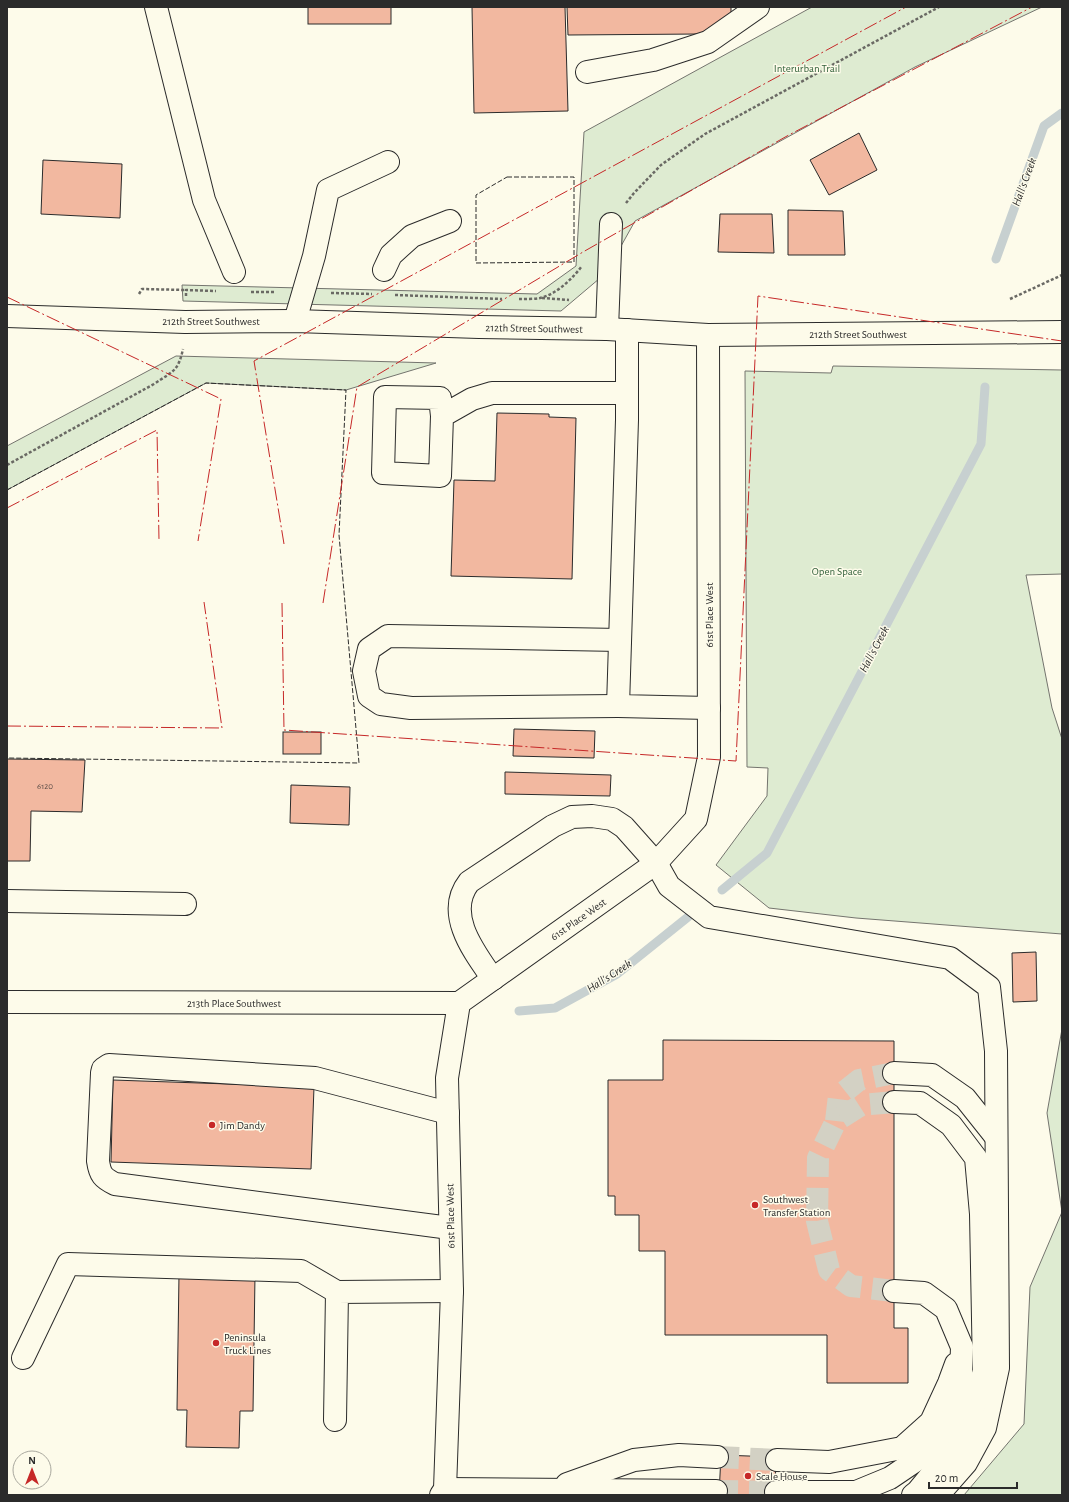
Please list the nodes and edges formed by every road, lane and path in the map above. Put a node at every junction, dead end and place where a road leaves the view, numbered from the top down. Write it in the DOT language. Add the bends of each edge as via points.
graph roads {
  1 [pos="156,7"];
  2 [pos="758,7"];
  3 [pos="939,7"];
  4 [pos="586,72"];
  5 [pos="388,162"];
  6 [pos="450,221"];
  7 [pos="611,224"];
  8 [pos="384,270"];
  9 [pos="234,272"];
  10 [pos="1062,274"];
  11 [pos="1010,299"];
  12 [pos="7,316"];
  13 [pos="295,321"];
  14 [pos="617,330"];
  15 [pos="1062,332"];
  16 [pos="708,335"];
  17 [pos="184,344"];
  18 [pos="627,393"];
  19 [pos="442,416"];
  20 [pos="7,465"];
  21 [pos="620,640"];
  22 [pos="618,706"];
  23 [pos="709,708"];
  24 [pos="656,863"];
  25 [pos="7,901"];
  26 [pos="186,904"];
  27 [pos="493,979"];
  28 [pos="8,1002"];
  29 [pos="459,1003"];
  30 [pos="894,1073"];
  31 [pos="894,1102"];
  32 [pos="448,1113"];
  33 [pos="996,1137"];
  34 [pos="450,1228"];
  35 [pos="452,1290"];
  36 [pos="894,1291"];
  37 [pos="337,1292"];
  38 [pos="962,1348"];
  39 [pos="24,1358"];
  40 [pos="335,1420"];
  41 [pos="717,1457"];
  42 [pos="777,1460"];
  43 [pos="556,1489"];
  44 [pos="716,1491"];
  45 [pos="443,1492"];
  46 [pos="776,1492"];
  47 [pos="913,1495"];
  48 [pos="938,1495"];
  1 -- 9 [label="street" via="204,200"];
  2 -- 4 [label="street" via="708,42 653,60"];
  3 -- 7 [label="path" via="705,134 661,165 634,193"];
  5 -- 13 [label="street" via="328,190 314,256"];
  6 -- 8 [label="street" via="412,236 391,255"];
  7 -- 14 [label="street"];
  10 -- 11 [label="path"];
  12 -- 13 [label="street, 212th Street Southwest" via="185,322"];
  13 -- 14 [label="street, 212th Street Southwest"];
  14 -- 16 [label="street, 212th Street Southwest"];
  14 -- 18 [label="street"];
  15 -- 16 [label="street, 212th Street Southwest"];
  16 -- 23 [label="street, 61st Place West"];
  17 -- 20 [label="path" via="180,362 175,370"];
  18 -- 19 [label="street" via="492,393 472,399"];
  18 -- 21 [label="street"];
  21 -- 22 [label="street"];
  21 -- 22 [label="street" via="388,636 369,649 364,671 369,696 380,704 411,708"];
  22 -- 23 [label="street"];
  23 -- 24 [label="street, 61st Place West" via="709,757 696,819"];
  24 -- 27 [label="street, 61st Place West"];
  24 -- 27 [label="street" via="624,827 612,819 572,817 553,826 470,882 464,889 462,898 462,924 468,942"];
  24 -- 33 [label="street" via="669,886 710,917 950,958 989,987 996,1051"];
  25 -- 26 [label="street"];
  27 -- 29 [label="street, 61st Place West"];
  28 -- 29 [label="street, 213th Place Southwest"];
  29 -- 32 [label="street, 61st Place West" via="447,1078"];
  30 -- 33 [label="street" via="932,1075 965,1098"];
  31 -- 47 [label="street" via="920,1103 951,1125 976,1158 981,1214 984,1370 965,1434"];
  32 -- 34 [label="street, 61st Place West"];
  32 -- 34 [label="street" via="315,1078 109,1065 102,1073 98,1161 104,1179 115,1184"];
  33 -- 48 [label="street" via="998,1368 985,1428 966,1463"];
  34 -- 35 [label="street, 61st Place West"];
  35 -- 37 [label="street"];
  35 -- 45 [label="street, 61st Place West"];
  36 -- 38 [label="street" via="924,1293 946,1309"];
  37 -- 39 [label="street" via="301,1271 68,1264"];
  37 -- 40 [label="street"];
  38 -- 42 [label="street" via="931,1422 902,1448 828,1462"];
  38 -- 46 [label="street" via="960,1405 930,1450 890,1478 856,1492"];
  41 -- 43 [label="street" via="679,1455 634,1460"];
  43 -- 44 [label="street"];
  43 -- 45 [label="street"];
}
